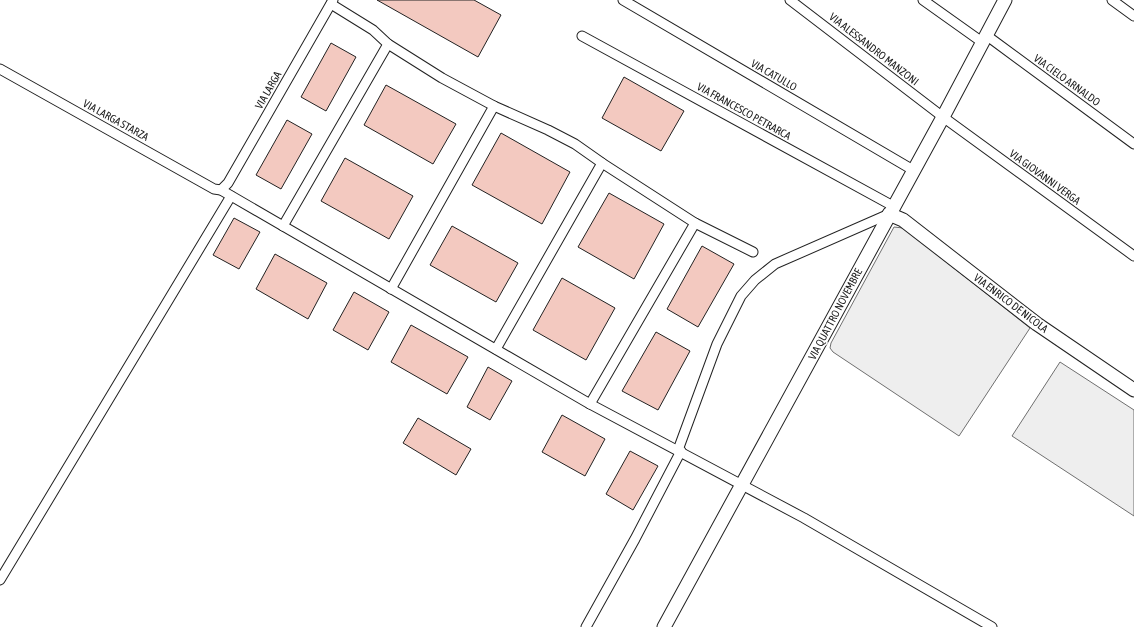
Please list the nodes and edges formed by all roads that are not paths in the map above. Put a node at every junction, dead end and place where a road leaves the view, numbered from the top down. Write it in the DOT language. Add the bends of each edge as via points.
graph roads {
  1 [pos="623,0"];
  2 [pos="790,0"];
  3 [pos="923,0"];
  4 [pos="1005,0"];
  5 [pos="1112,0"];
  6 [pos="332,2"];
  7 [pos="1134,16"];
  8 [pos="582,36"];
  9 [pos="984,38"];
  10 [pos="388,44"];
  11 [pos="0,69"];
  12 [pos="494,106"];
  13 [pos="943,117"];
  14 [pos="1134,144"];
  15 [pos="602,163"];
  16 [pos="913,170"];
  17 [pos="220,190"];
  18 [pos="231,196"];
  19 [pos="891,210"];
  20 [pos="695,222"];
  21 [pos="283,226"];
  22 [pos="753,252"];
  23 [pos="1134,256"];
  24 [pos="391,289"];
  25 [pos="496,349"];
  26 [pos="1134,390"];
  27 [pos="590,404"];
  28 [pos="680,450"];
  29 [pos="742,485"];
  30 [pos="0,580"];
  31 [pos="586,627"];
  32 [pos="664,627"];
  33 [pos="992,627"];
  1 -- 16 [label="street, VIA CATULLO"];
  2 -- 13 [label="street, VIA ALESSANDRO MANZONI"];
  3 -- 9 [label="street"];
  4 -- 9 [label="street, VIA QUATTRO NOVEMBRE"];
  5 -- 7 [label="street"];
  6 -- 10 [label="street" via="373,30"];
  6 -- 17 [label="street, VIA LARGA" via="228,183"];
  8 -- 19 [label="street, VIA FRANCESCO PETRARCA"];
  9 -- 13 [label="street, VIA QUATTRO NOVEMBRE"];
  9 -- 14 [label="street, VIA CIELO ARNALDO"];
  10 -- 12 [label="street" via="442,78"];
  10 -- 21 [label="street"];
  11 -- 17 [label="street, VIA LARGA STARZA" via="214,189"];
  12 -- 15 [label="street" via="575,144"];
  12 -- 24 [label="street"];
  13 -- 16 [label="street, VIA QUATTRO NOVEMBRE"];
  13 -- 23 [label="street, VIA GIOVANNI VERGA"];
  15 -- 20 [label="street"];
  15 -- 25 [label="street"];
  16 -- 19 [label="street, VIA QUATTRO NOVEMBRE"];
  17 -- 18 [label="street, VIA LARGA STARZA"];
  18 -- 21 [label="street, VIA LARGA STARZA"];
  18 -- 30 [label="street"];
  19 -- 26 [label="street, VIA ENRICO DE NICOLA" via="1037,324"];
  19 -- 28 [label="street" via="775,264 755,280 741,296 717,344"];
  19 -- 29 [label="street, VIA QUATTRO NOVEMBRE"];
  20 -- 22 [label="street"];
  20 -- 27 [label="street"];
  21 -- 24 [label="street, VIA LARGA STARZA"];
  24 -- 25 [label="street, VIA LARGA STARZA"];
  25 -- 27 [label="street, VIA LARGA STARZA"];
  27 -- 28 [label="street, VIA LARGA STARZA"];
  28 -- 29 [label="street, VIA LARGA STARZA"];
  28 -- 31 [label="street" via="635,539"];
  29 -- 32 [label="street, VIA QUATTRO NOVEMBRE"];
  29 -- 33 [label="street, VIA LARGA STARZA"];
}
